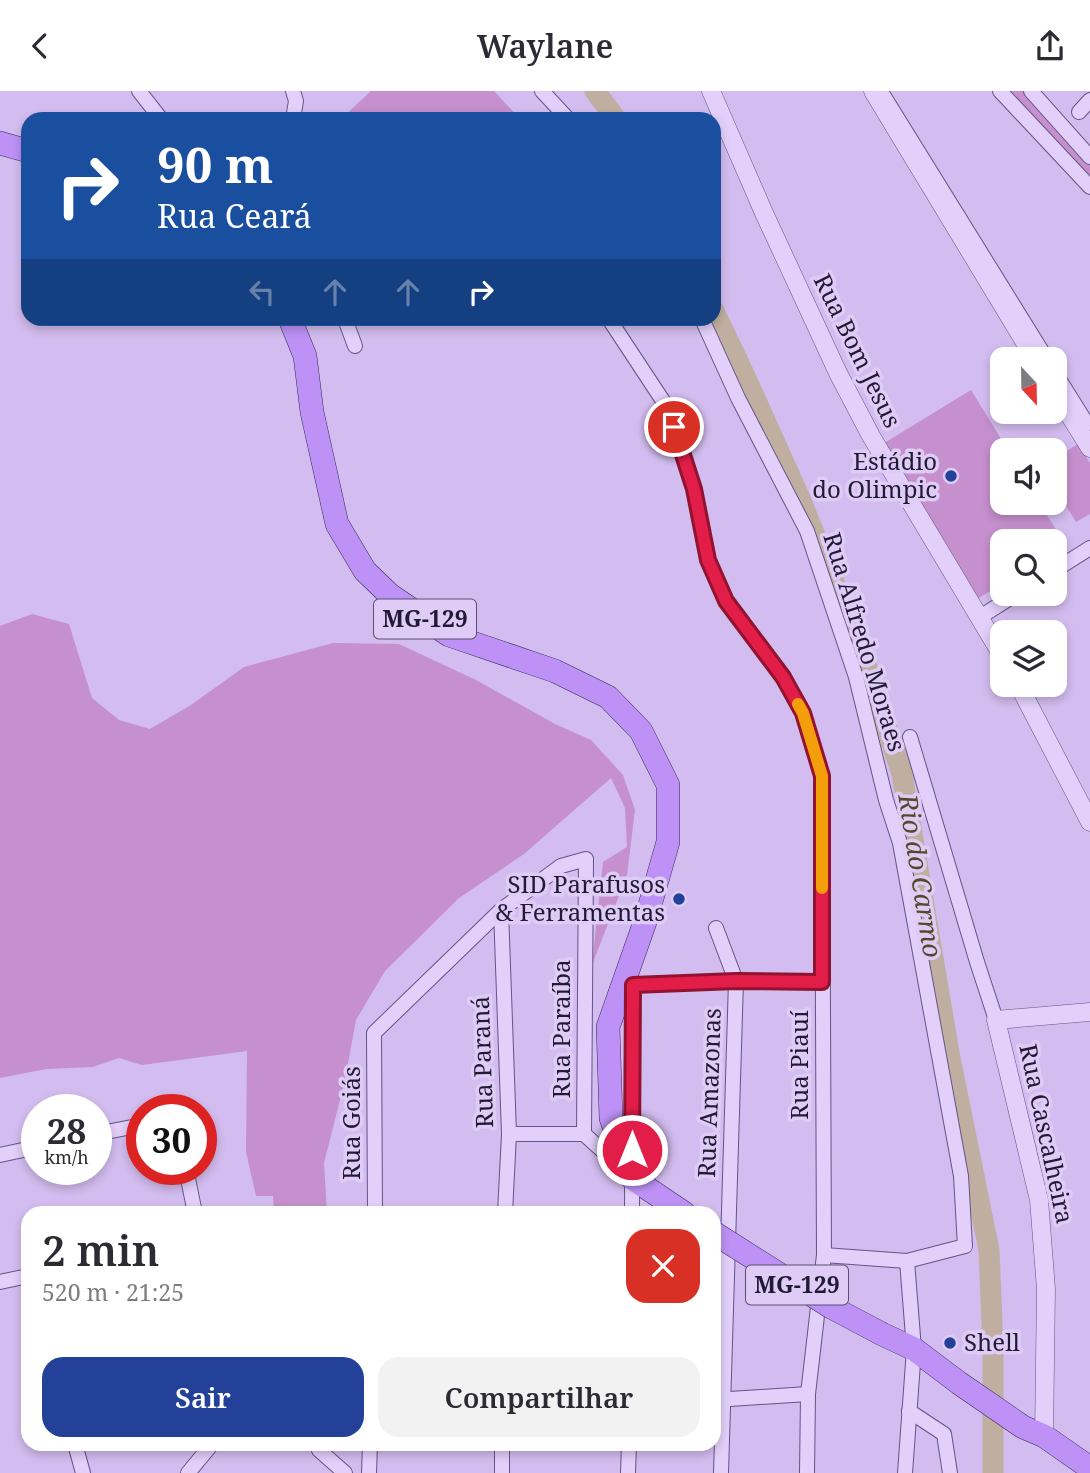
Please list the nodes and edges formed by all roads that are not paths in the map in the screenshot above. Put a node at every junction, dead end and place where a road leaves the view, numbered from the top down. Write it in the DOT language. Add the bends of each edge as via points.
graph roads {
  1 [pos="139,91"];
  2 [pos="293,91"];
  3 [pos="542,91"];
  4 [pos="711,91"];
  5 [pos="873,91"];
  6 [pos="883,91"];
  7 [pos="1000,91"];
  8 [pos="1031,91"];
  9 [pos="1090,100"];
  10 [pos="156,112"];
  11 [pos="294,112"];
  12 [pos="562,112"];
  13 [pos="720,112"];
  14 [pos="1079,112"];
  15 [pos="721,114"];
  16 [pos="0,143"];
  17 [pos="21,149"];
  18 [pos="1090,157"];
  19 [pos="1090,187"];
  20 [pos="293,326"];
  21 [pos="348,326"];
  22 [pos="614,326"];
  23 [pos="705,326"];
  24 [pos="355,346"];
  25 [pos="1028,347"];
  26 [pos="1042,347"];
  27 [pos="1068,390"];
  28 [pos="1068,413"];
  29 [pos="1090,425"];
  30 [pos="1090,448"];
  31 [pos="1090,548"];
  32 [pos="1067,562"];
  33 [pos="997,606"];
  34 [pos="980,617"];
  35 [pos="990,634"];
  36 [pos="1025,697"];
  37 [pos="910,737"];
  38 [pos="1090,822"];
  39 [pos="501,910"];
  40 [pos="716,927"];
  41 [pos="736,981"];
  42 [pos="822,982"];
  43 [pos="1090,1012"];
  44 [pos="996,1020"];
  45 [pos="509,1134"];
  46 [pos="584,1135"];
  47 [pos="21,1150"];
  48 [pos="0,1155"];
  49 [pos="632,1178"];
  50 [pos="189,1185"];
  51 [pos="194,1206"];
  52 [pos="375,1206"];
  53 [pos="505,1206"];
  54 [pos="632,1206"];
  55 [pos="674,1206"];
  56 [pos="721,1237"];
  57 [pos="824,1255"];
  58 [pos="907,1261"];
  59 [pos="21,1278"];
  60 [pos="0,1282"];
  61 [pos="914,1349"];
  62 [pos="721,1351"];
  63 [pos="808,1394"];
  64 [pos="721,1400"];
  65 [pos="909,1411"];
  66 [pos="1033,1432"];
  67 [pos="77,1451"];
  68 [pos="206,1451"];
  69 [pos="319,1451"];
  70 [pos="370,1451"];
  71 [pos="502,1451"];
  72 [pos="629,1451"];
  73 [pos="720,1451"];
  74 [pos="1090,1468"];
  75 [pos="83,1473"];
  76 [pos="188,1473"];
  77 [pos="345,1473"];
  78 [pos="369,1473"];
  79 [pos="502,1473"];
  80 [pos="628,1473"];
  81 [pos="721,1473"];
  82 [pos="807,1473"];
  83 [pos="905,1473"];
  84 [pos="950,1473"];
  1 -- 10 [label="street"];
  2 -- 11 [label="street"];
  3 -- 12 [label="street"];
  4 -- 13 [label="street, Rua Bom Jesus"];
  5 -- 25 [label="street"];
  6 -- 26 [label="street"];
  7 -- 19 [label="street"];
  8 -- 18 [label="street"];
  9 -- 14 [label="street"];
  15 -- 34 [label="street, Rua Bom Jesus" via="870,436"];
  16 -- 17 [label="main road"];
  20 -- 49 [label="main road, MG-129 / MG-129" via="305,356 312,412 337,524 365,571 390,595 449,635 555,671 608,697 641,731 668,785 668,842 608,1027 611,1118"];
  21 -- 24 [label="street"];
  22 -- 42 [label="street, Rua Piauí" via="667,407 694,489 708,560 726,601 783,677 803,713 822,776"];
  23 -- 58 [label="street, Rua Alfredo Moraes" via="807,531 856,677 900,843 961,1176 965,1246"];
  27 -- 29 [label="street"];
  28 -- 30 [label="street"];
  31 -- 32 [label="street"];
  33 -- 34 [label="street"];
  34 -- 35 [label="street, Rua Bom Jesus"];
  36 -- 38 [label="street"];
  37 -- 44 [label="street"];
  39 -- 45 [label="street, Rua Paraná"];
  39 -- 46 [label="street, Rua Paraíba" via="561,866 586,859"];
  39 -- 52 [label="street, Rua Goiás" via="374,1033"];
  40 -- 41 [label="street, Rua Amazonas"];
  41 -- 42 [label="street"];
  41 -- 49 [label="street" via="633,985"];
  41 -- 62 [label="street, Rua Amazonas"];
  42 -- 57 [label="street, Rua Piauí"];
  43 -- 44 [label="street, Rua Cascalheira"];
  44 -- 66 [label="street, Rua Cascalheira" via="1039,1200 1046,1289"];
  45 -- 46 [label="street"];
  45 -- 53 [label="street, Rua Paraná"];
  46 -- 49 [label="street"];
  47 -- 48 [label="street"];
  49 -- 54 [label="street"];
  49 -- 55 [label="main road"];
  50 -- 51 [label="street"];
  56 -- 61 [label="main road, MG-129, bridge" via="831,1307"];
  57 -- 58 [label="street"];
  57 -- 63 [label="street, Rua Piauí"];
  58 -- 61 [label="street"];
  59 -- 60 [label="street"];
  61 -- 65 [label="street"];
  61 -- 66 [label="main road, MG-129"];
  63 -- 64 [label="street"];
  63 -- 82 [label="street, Rua Piauí"];
  65 -- 83 [label="street"];
  65 -- 84 [label="street" via="944,1434"];
  66 -- 74 [label="main road, MG-129"];
  67 -- 75 [label="street"];
  68 -- 76 [label="street"];
  69 -- 77 [label="street"];
  70 -- 78 [label="street"];
  71 -- 79 [label="street"];
  72 -- 80 [label="street"];
  73 -- 81 [label="street, Rua Amazonas"];
}
